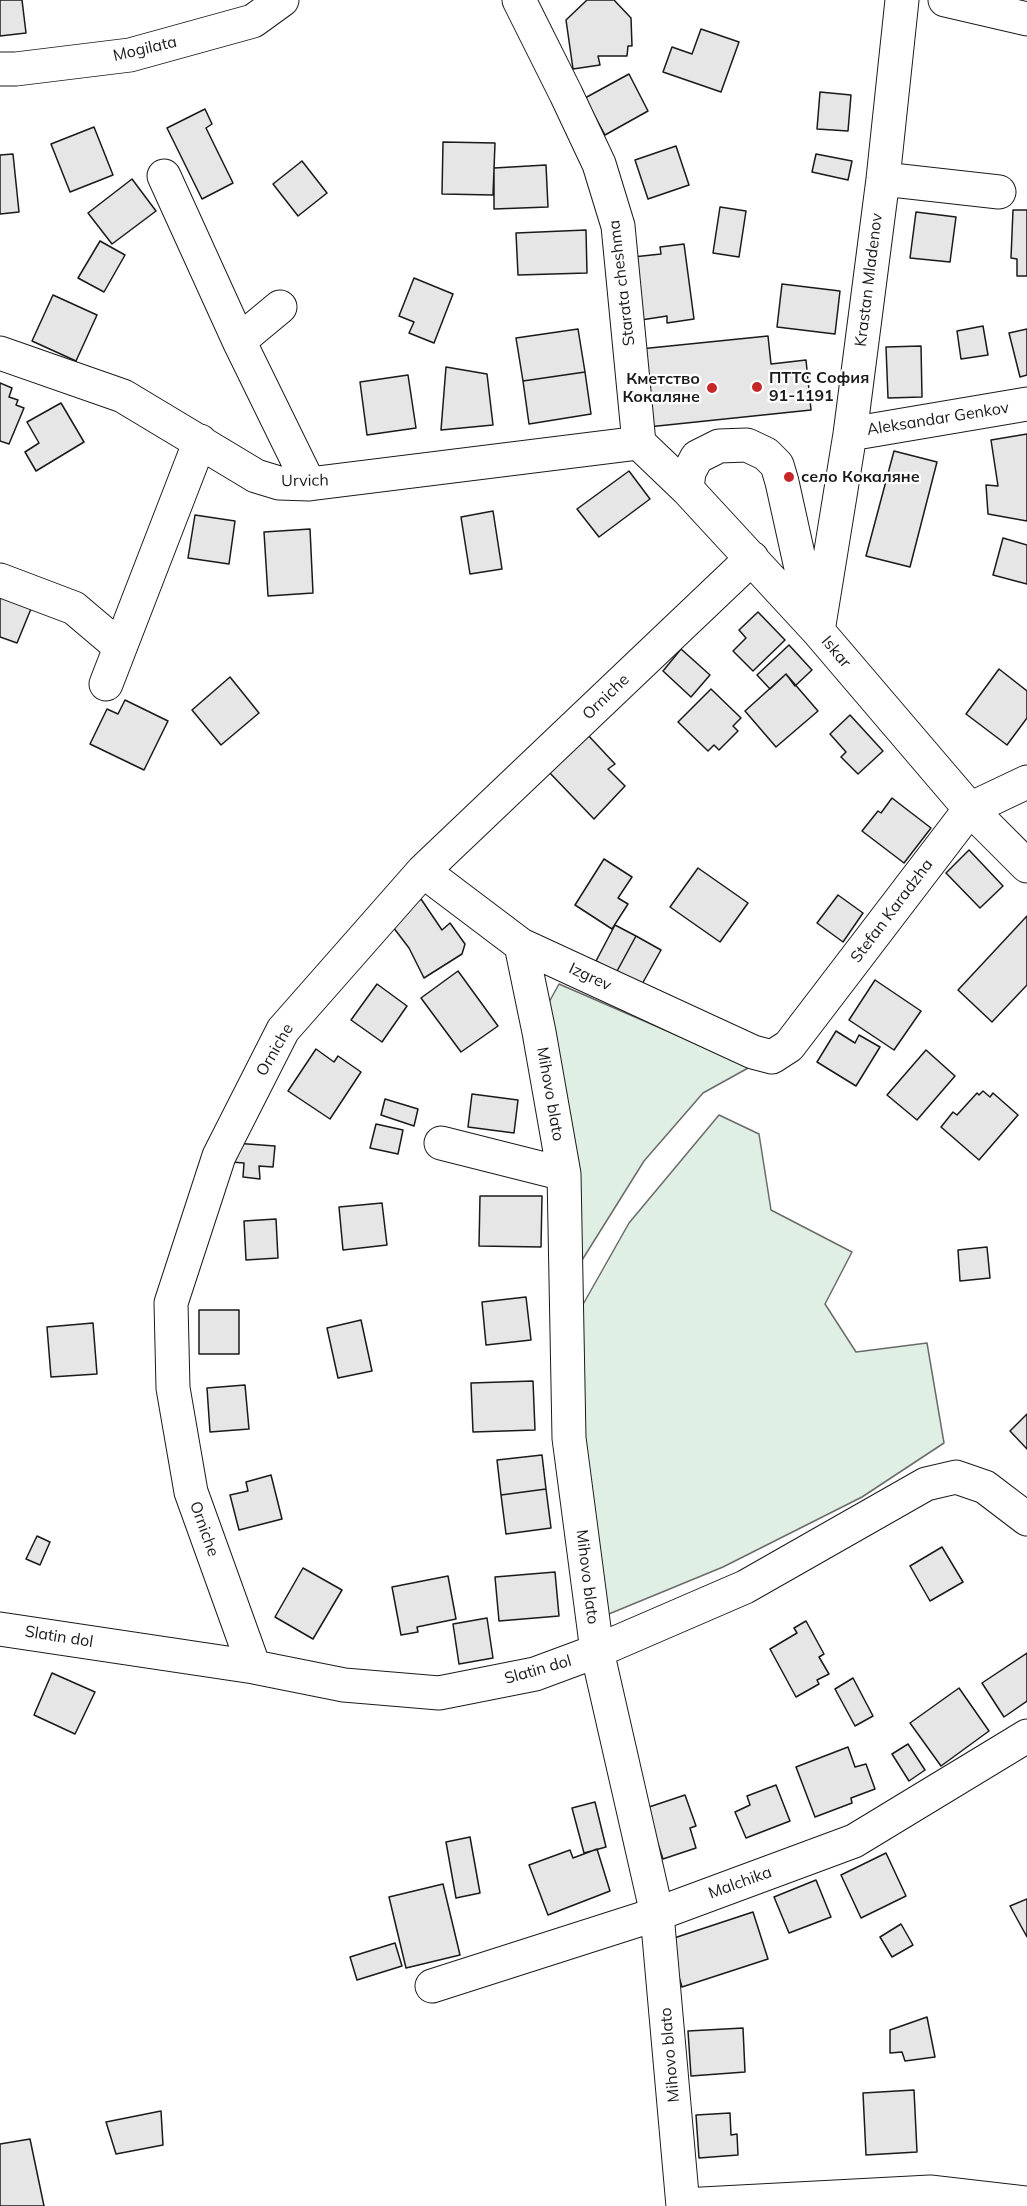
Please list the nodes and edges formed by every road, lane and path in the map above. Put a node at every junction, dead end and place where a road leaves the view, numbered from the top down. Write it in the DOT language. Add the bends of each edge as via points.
graph roads {
  1 [pos="282,0"];
  2 [pos="519,0"];
  3 [pos="902,0"];
  4 [pos="945,0"];
  5 [pos="1027,18"];
  6 [pos="0,69"];
  7 [pos="164,176"];
  8 [pos="883,178"];
  9 [pos="999,192"];
  10 [pos="280,307"];
  11 [pos="239,341"];
  12 [pos="0,353"];
  13 [pos="1027,404"];
  14 [pos="849,434"];
  15 [pos="200,441"];
  16 [pos="639,443"];
  17 [pos="309,484"];
  18 [pos="687,489"];
  19 [pos="752,558"];
  20 [pos="0,580"];
  21 [pos="818,631"];
  22 [pos="120,647"];
  23 [pos="106,684"];
  24 [pos="1027,782"];
  25 [pos="970,809"];
  26 [pos="1027,867"];
  27 [pos="423,871"];
  28 [pos="521,945"];
  29 [pos="772,1057"];
  30 [pos="441,1143"];
  31 [pos="564,1174"];
  32 [pos="1027,1519"];
  33 [pos="0,1629"];
  34 [pos="597,1651"];
  35 [pos="254,1667"];
  36 [pos="1027,1736"];
  37 [pos="657,1914"];
  38 [pos="432,1986"];
  39 [pos="1027,2203"];
  40 [pos="683,2206"];
  1 -- 6 [label="street, Mogilata" via="253,21 129,55"];
  2 -- 16 [label="street, Starata cheshma" via="599,164 618,226"];
  3 -- 8 [label="street, Krastan Mladenov"];
  4 -- 5 [label="street"];
  7 -- 11 [label="street"];
  8 -- 9 [label="street"];
  8 -- 14 [label="street, Krastan Mladenov"];
  10 -- 11 [label="street"];
  11 -- 17 [label="street"];
  12 -- 15 [label="street, Urvich" via="123,396"];
  13 -- 14 [label="street, Aleksandar Genkov"];
  14 -- 21 [label="street, Krastan Mladenov"];
  15 -- 17 [label="street, Urvich" via="256,476 279,483"];
  15 -- 22 [label="street"];
  16 -- 17 [label="street, Urvich"];
  16 -- 18 [label="street, Iskar"];
  18 -- 19 [label="street, Iskar"];
  18 -- 21 [label="street" via="689,472 697,457 719,446 747,445 766,454 777,465"];
  19 -- 21 [label="street, Iskar"];
  19 -- 27 [label="street, Orniche"];
  20 -- 22 [label="street" via="74,608"];
  21 -- 25 [label="street, Iskar"];
  22 -- 23 [label="street"];
  24 -- 25 [label="street, Stefan Karadzha"];
  25 -- 26 [label="street, Iskar"];
  25 -- 29 [label="street, Stefan Karadzha" via="789,1046"];
  27 -- 28 [label="street, Izgrev"];
  27 -- 35 [label="street, Orniche" via="283,1030 219,1156 171,1303 173,1388 190,1492"];
  28 -- 29 [label="street, Izgrev" via="753,1052"];
  28 -- 31 [label="street, Mihovo blato"];
  30 -- 31 [label="street"];
  31 -- 34 [label="street, Mihovo blato" via="569,1438"];
  32 -- 34 [label="street, Slatin dol" via="986,1487 956,1478 926,1484 745,1587"];
  33 -- 35 [label="street, Slatin dol"];
  34 -- 35 [label="street, Slatin dol" via="535,1674 439,1693 344,1685"];
  34 -- 37 [label="street, Mihovo blato"];
  36 -- 37 [label="street, Malchika" via="854,1841"];
  37 -- 38 [label="street, Malchika"];
  37 -- 40 [label="street, Mihovo blato"];
  39 -- 40 [label="street" via="930,2192"];
}
